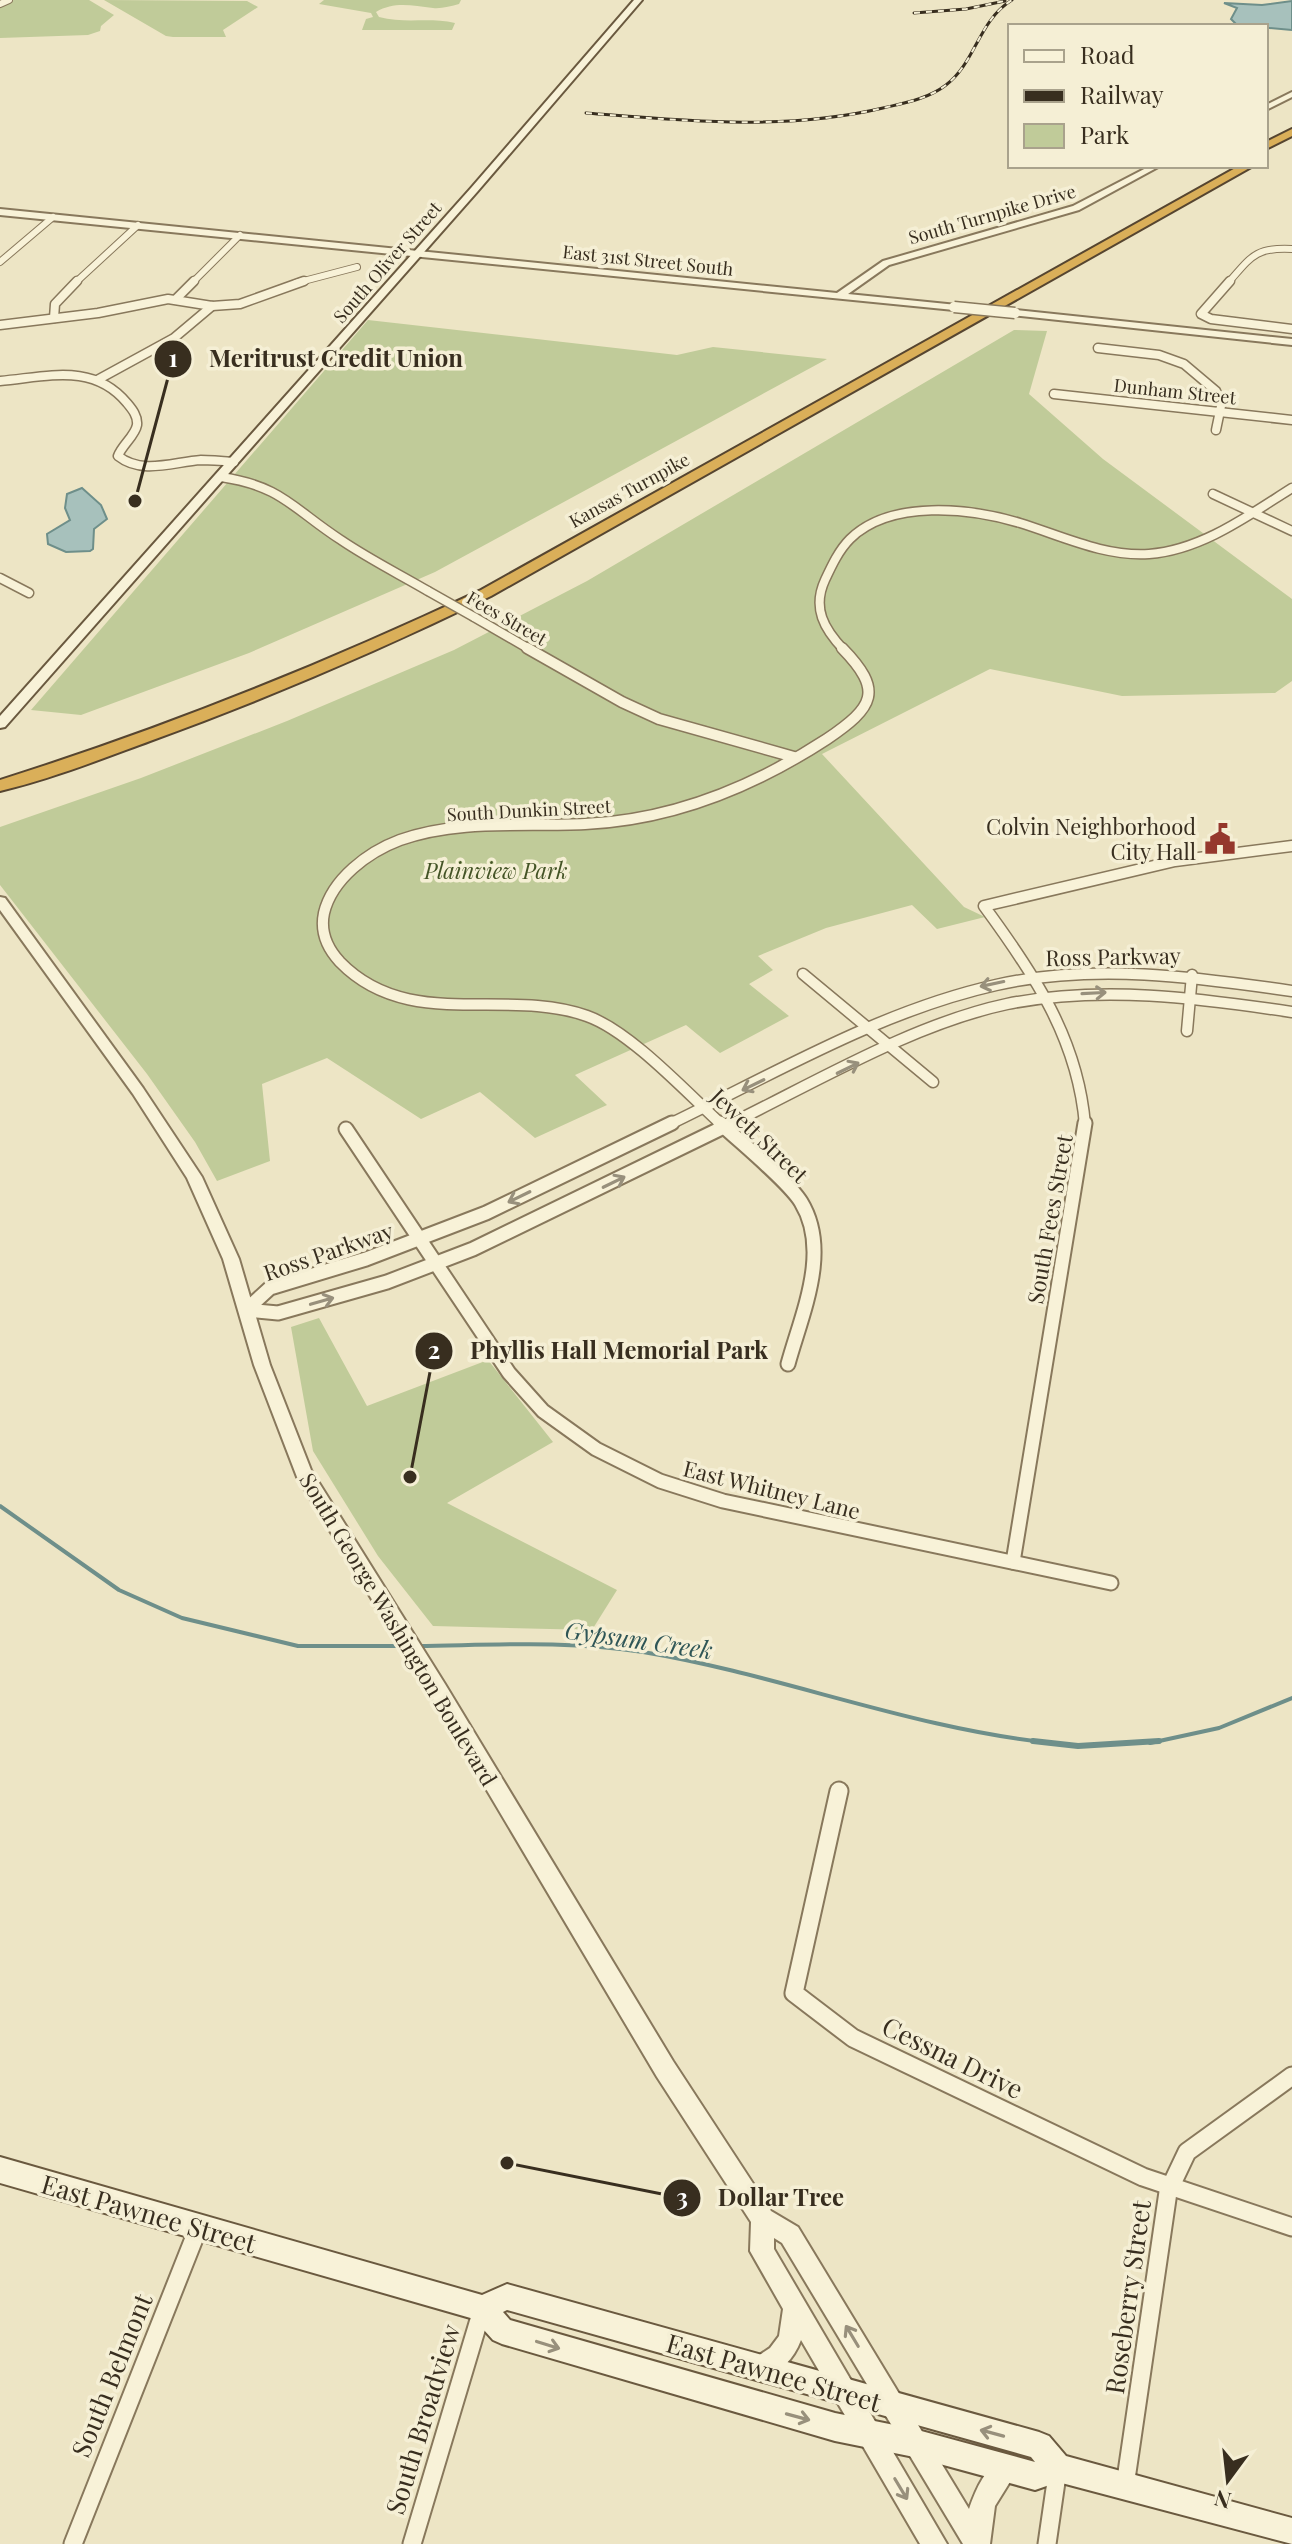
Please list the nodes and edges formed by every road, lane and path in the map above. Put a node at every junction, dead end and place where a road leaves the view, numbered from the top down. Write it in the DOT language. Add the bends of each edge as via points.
graph roads {
  1 [pos="9,0"];
  2 [pos="638,0"];
  3 [pos="0,4"];
  4 [pos="1292,94"];
  5 [pos="1268,107"];
  6 [pos="1292,132"];
  7 [pos="1292,141"];
  8 [pos="1268,145"];
  9 [pos="1268,154"];
  10 [pos="1152,168"];
  11 [pos="1227,168"];
  12 [pos="1243,168"];
  13 [pos="0,212"];
  14 [pos="53,217"];
  15 [pos="138,225"];
  16 [pos="240,235"];
  17 [pos="1292,249"];
  18 [pos="419,253"];
  19 [pos="0,262"];
  20 [pos="357,267"];
  21 [pos="840,295"];
  22 [pos="176,299"];
  23 [pos="212,306"];
  24 [pos="54,318"];
  25 [pos="0,325"];
  26 [pos="1292,329"];
  27 [pos="1292,342"];
  28 [pos="1098,348"];
  29 [pos="99,379"];
  30 [pos="0,381"];
  31 [pos="1054,394"];
  32 [pos="1220,412"];
  33 [pos="1292,420"];
  34 [pos="1216,430"];
  35 [pos="234,462"];
  36 [pos="221,477"];
  37 [pos="1292,488"];
  38 [pos="1213,494"];
  39 [pos="1251,511"];
  40 [pos="1292,531"];
  41 [pos="0,578"];
  42 [pos="29,593"];
  43 [pos="0,724"];
  44 [pos="794,757"];
  45 [pos="1,777"];
  46 [pos="1292,846"];
  47 [pos="0,901"];
  48 [pos="803,974"];
  49 [pos="1192,975"];
  50 [pos="1034,977"];
  51 [pos="1292,991"];
  52 [pos="1190,996"];
  53 [pos="1044,997"];
  54 [pos="1292,1012"];
  55 [pos="870,1029"];
  56 [pos="1187,1031"];
  57 [pos="891,1046"];
  58 [pos="637,1048"];
  59 [pos="933,1082"];
  60 [pos="704,1108"];
  61 [pos="726,1128"];
  62 [pos="346,1129"];
  63 [pos="422,1240"];
  64 [pos="437,1263"];
  65 [pos="246,1310"];
  66 [pos="788,1364"];
  67 [pos="1013,1562"];
  68 [pos="1111,1583"];
  69 [pos="839,1791"];
  70 [pos="1292,2076"];
  71 [pos="0,2170"];
  72 [pos="1171,2186"];
  73 [pos="763,2219"];
  74 [pos="199,2226"];
  75 [pos="1292,2227"];
  76 [pos="795,2306"];
  77 [pos="482,2308"];
  78 [pos="760,2368"];
  79 [pos="847,2392"];
  80 [pos="890,2404"];
  81 [pos="868,2434"];
  82 [pos="914,2443"];
  83 [pos="1058,2468"];
  84 [pos="1006,2469"];
  85 [pos="1125,2486"];
  86 [pos="1292,2532"];
  87 [pos="976,2543"];
  88 [pos="73,2544"];
  89 [pos="412,2544"];
  90 [pos="934,2544"];
  91 [pos="1047,2544"];
  1 -- 3 [label="street"];
  2 -- 18 [label="main road, South Oliver Street"];
  4 -- 5 [label="street"];
  6 -- 8 [label="highway"];
  7 -- 9 [label="highway"];
  10 -- 21 [label="street, South Turnpike Drive" via="1076,208 886,263"];
  11 -- 45 [label="highway, Kansas Turnpike" via="454,597 244,688"];
  12 -- 45 [label="highway, Kansas Turnpike" via="486,593 251,697 65,766"];
  13 -- 14 [label="street, East 31st Street South"];
  14 -- 15 [label="street, East 31st Street South"];
  14 -- 19 [label="street"];
  15 -- 16 [label="street, East 31st Street South"];
  15 -- 24 [label="street" via="55,304"];
  16 -- 18 [label="street, East 31st Street South"];
  16 -- 22 [label="street"];
  17 -- 26 [label="street" via="1255,252 1201,316"];
  18 -- 21 [label="street, East 31st Street South"];
  18 -- 35 [label="main road, South Oliver Street"];
  20 -- 23 [label="street" via="257,299"];
  21 -- 27 [label="street, East 31st Street South, bridge"];
  22 -- 23 [label="street"];
  22 -- 24 [label="street"];
  23 -- 29 [label="street" via="174,338"];
  24 -- 25 [label="street"];
  28 -- 32 [label="street" via="1159,355 1184,364 1216,391"];
  29 -- 30 [label="street"];
  29 -- 35 [label="street" via="129,404 136,417 137,426 119,451 124,462"];
  31 -- 32 [label="street, Dunham Street"];
  32 -- 33 [label="street, Dunham Street"];
  32 -- 34 [label="street"];
  35 -- 36 [label="main road, South Oliver Street"];
  36 -- 43 [label="main road, South Oliver Street"];
  36 -- 44 [label="street, Fees Street, bridge" via="275,489 321,526 622,702 659,719"];
  37 -- 39 [label="street"];
  38 -- 39 [label="street"];
  39 -- 40 [label="street"];
  39 -- 44 [label="street, South Dunkin Street" via="1172,551 1129,554 1003,518 965,513 903,515 854,533 840,549 817,603 823,627 866,674 869,704 858,719"];
  41 -- 42 [label="street"];
  44 -- 58 [label="street, South Dunkin Street" via="705,801 667,813 567,826 476,824 411,837 359,864 331,894 322,918 327,945 372,990 445,1007 548,1007 589,1017"];
  46 -- 50 [label="street, South Fees Street" via="1134,869 984,906"];
  47 -- 65 [label="street, South George Washington Boulevard" via="194,1177 231,1259"];
  48 -- 55 [label="street"];
  49 -- 50 [label="street, Ross Parkway" via="1094,971"];
  49 -- 51 [label="street, Ross Parkway"];
  49 -- 52 [label="street"];
  50 -- 53 [label="street, South Fees Street"];
  50 -- 55 [label="street, Ross Parkway, one-way" via="945,997"];
  53 -- 52 [label="street, Ross Parkway, one-way" via="1128,992"];
  52 -- 54 [label="street, Ross Parkway"];
  52 -- 56 [label="street"];
  53 -- 57 [label="street, Ross Parkway" via="974,1012"];
  53 -- 67 [label="street, South Fees Street" via="1072,1048 1085,1094 1085,1128"];
  55 -- 57 [label="street"];
  55 -- 60 [label="street, Ross Parkway, one-way"];
  57 -- 59 [label="street"];
  61 -- 57 [label="street, Ross Parkway, one-way"];
  58 -- 60 [label="street, Jewett Street"];
  60 -- 61 [label="street, Jewett Street"];
  60 -- 63 [label="street, Ross Parkway, one-way"];
  64 -- 61 [label="street, Ross Parkway, one-way"];
  61 -- 66 [label="street, Jewett Street" via="800,1200 814,1232 814,1267"];
  62 -- 63 [label="street, East Whitney Lane"];
  63 -- 64 [label="street, East Whitney Lane"];
  63 -- 65 [label="street, Ross Parkway" via="270,1288"];
  65 -- 64 [label="street, Ross Parkway, one-way" via="278,1313"];
  64 -- 67 [label="street, East Whitney Lane" via="509,1373 543,1411 596,1449 660,1481 723,1501"];
  65 -- 73 [label="street, South George Washington Boulevard" via="303,1472 665,2069"];
  67 -- 68 [label="street, East Whitney Lane"];
  69 -- 72 [label="street, Cessna Drive" via="794,1993 853,2038"];
  70 -- 72 [label="street, Roseberry Street" via="1187,2152"];
  71 -- 74 [label="main road, East Pawnee Street"];
  72 -- 75 [label="street, Cessna Drive"];
  72 -- 85 [label="street, Roseberry Street"];
  73 -- 76 [label="street, South George Washington Boulevard" via="762,2251"];
  80 -- 73 [label="street, South George Washington Boulevard, one-way" via="790,2235"];
  74 -- 77 [label="main road, East Pawnee Street"];
  74 -- 88 [label="street, South Belmont"];
  76 -- 78 [label="street" via="784,2352"];
  76 -- 79 [label="street, South George Washington Boulevard"];
  77 -- 78 [label="main road, East Pawnee Street" via="507,2297"];
  77 -- 81 [label="main road, East Pawnee Street, one-way" via="502,2331"];
  77 -- 89 [label="street, South Broadview"];
  78 -- 79 [label="main road, East Pawnee Street"];
  79 -- 80 [label="main road, East Pawnee Street"];
  79 -- 81 [label="street, South George Washington Boulevard"];
  80 -- 82 [label="street, South George Washington Boulevard"];
  83 -- 80 [label="main road, East Pawnee Street, one-way" via="1039,2446"];
  81 -- 82 [label="main road, East Pawnee Street"];
  81 -- 90 [label="street, South George Washington Boulevard, one-way"];
  82 -- 84 [label="main road, East Pawnee Street"];
  82 -- 87 [label="street, South George Washington Boulevard"];
  83 -- 84 [label="main road, East Pawnee Street" via="1035,2476"];
  83 -- 85 [label="main road, East Pawnee Street"];
  83 -- 91 [label="street"];
  84 -- 87 [label="street" via="986,2494"];
  85 -- 86 [label="main road, East Pawnee Street"];
}
